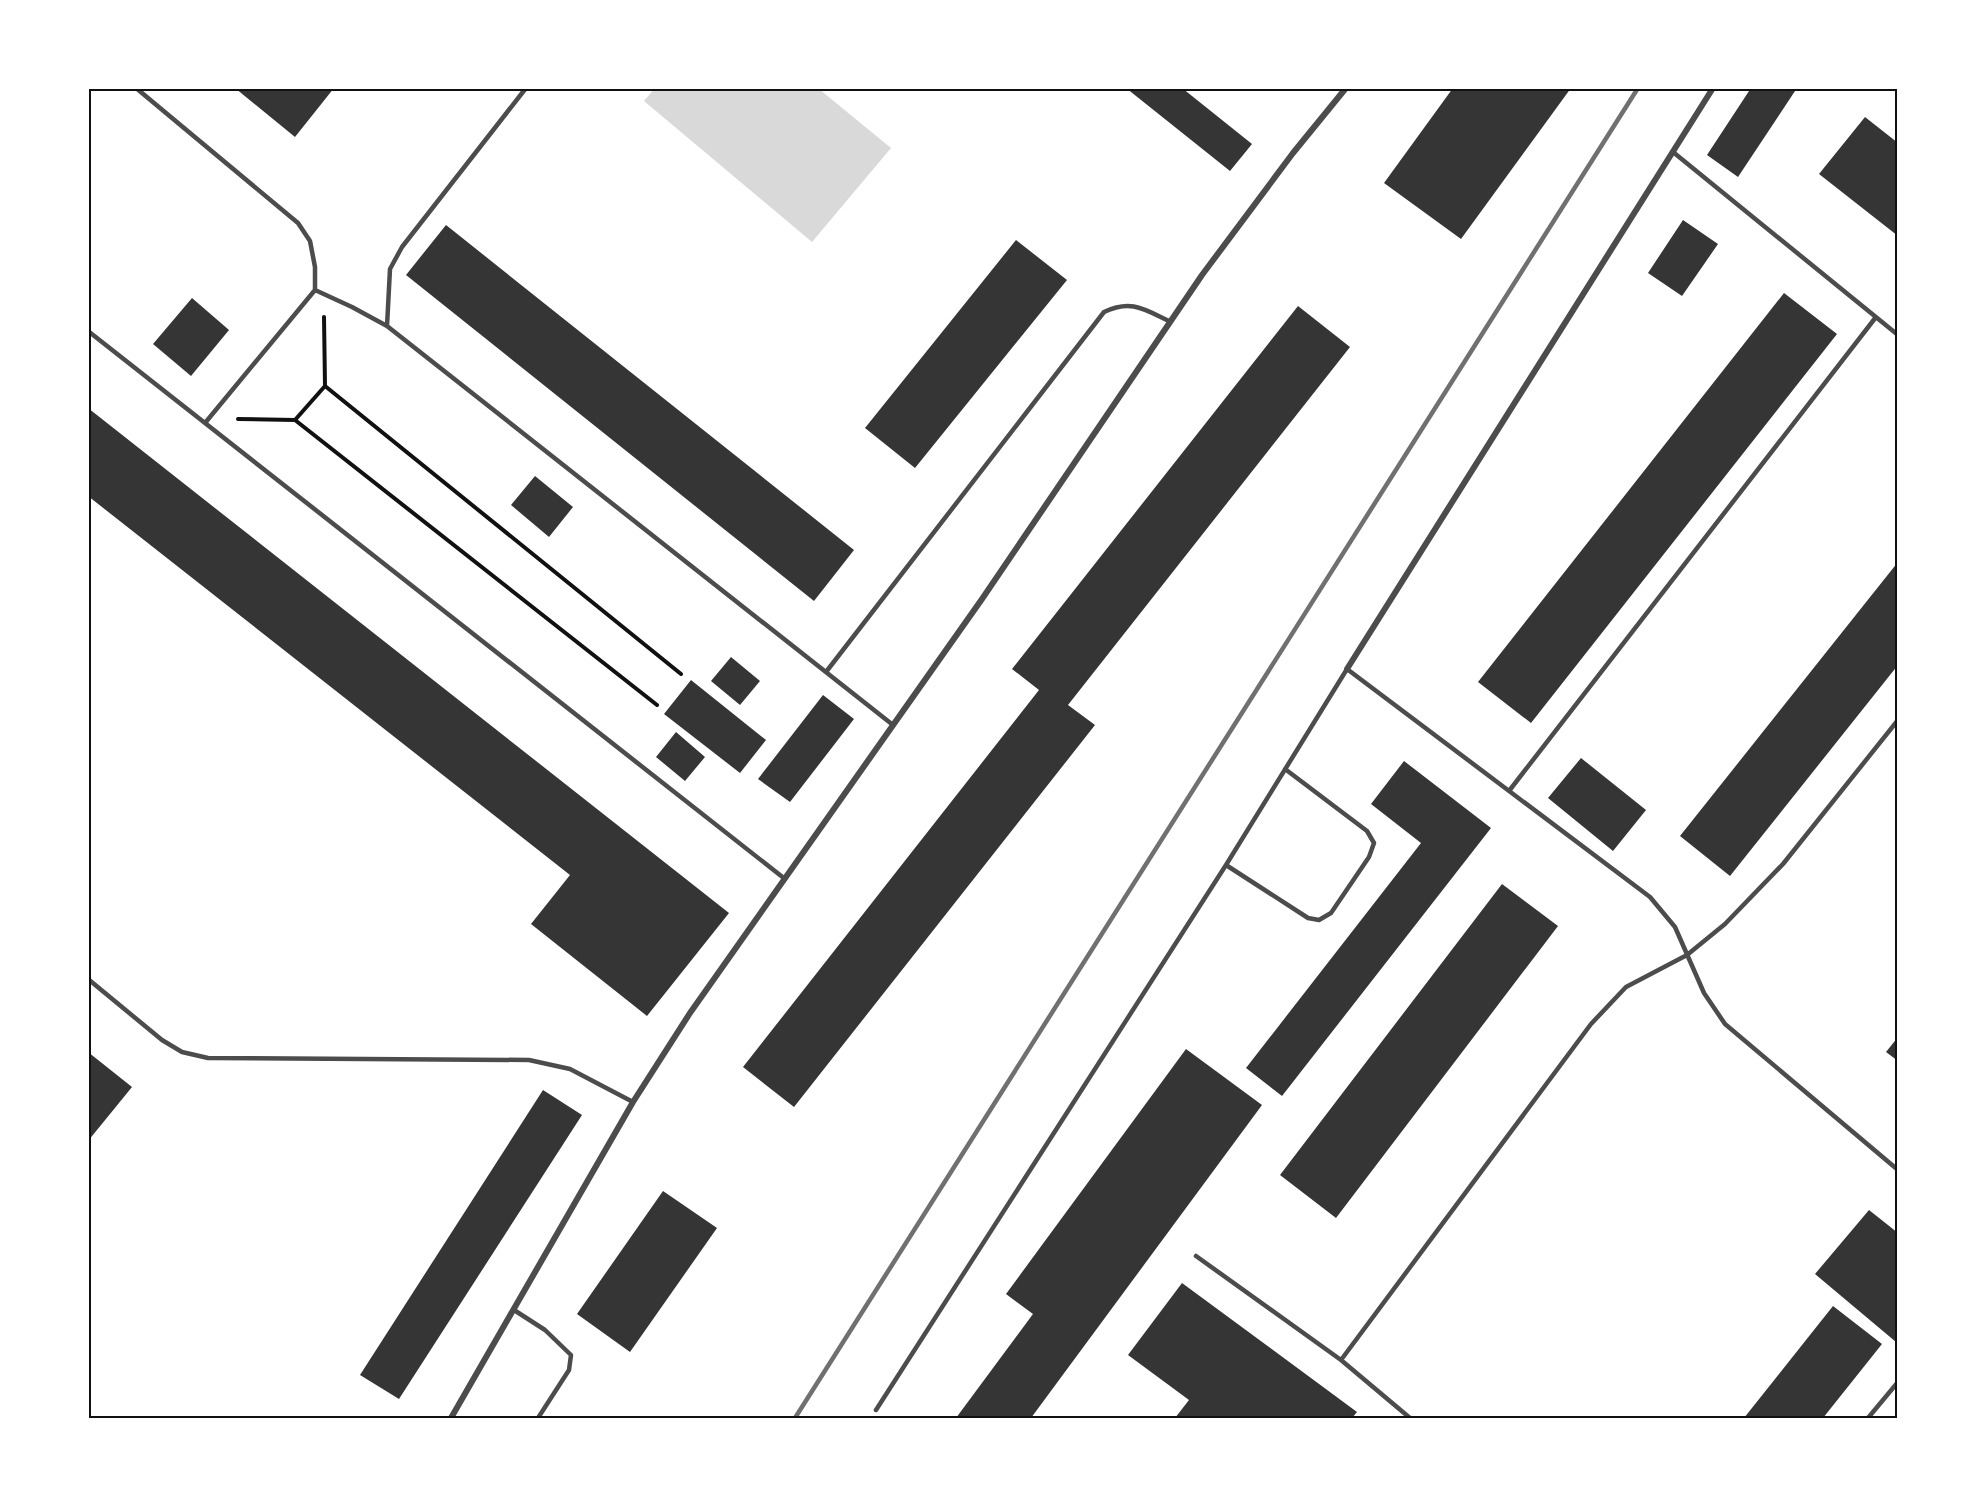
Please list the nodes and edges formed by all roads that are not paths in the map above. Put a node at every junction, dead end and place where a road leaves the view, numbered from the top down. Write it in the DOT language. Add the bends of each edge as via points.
graph roads {
  1 [pos="136,88"];
  2 [pos="526,88"];
  3 [pos="1346,88"];
  4 [pos="1713,88"];
  5 [pos="1673,152"];
  6 [pos="315,290"];
  7 [pos="1876,317"];
  8 [pos="1169,321"];
  9 [pos="387,326"];
  10 [pos="88,331"];
  11 [pos="1898,334"];
  12 [pos="205,423"];
  13 [pos="1347,669"];
  14 [pos="826,672"];
  15 [pos="1898,720"];
  16 [pos="893,725"];
  17 [pos="1285,769"];
  18 [pos="1509,791"];
  19 [pos="1226,865"];
  20 [pos="785,879"];
  21 [pos="1687,955"];
  22 [pos="88,979"];
  23 [pos="633,1102"];
  24 [pos="1898,1170"];
  25 [pos="1196,1256"];
  26 [pos="514,1310"];
  27 [pos="1341,1360"];
  28 [pos="1898,1382"];
  29 [pos="876,1410"];
  30 [pos="451,1419"];
  31 [pos="538,1419"];
  32 [pos="1410,1419"];
  33 [pos="1868,1419"];
  1 -- 6 [label="lane" via="298,224 310,241"];
  2 -- 9 [label="lane" via="402,247 390,269"];
  3 -- 8 [label="street" via="1242,219"];
  4 -- 5 [label="street"];
  5 -- 7 [label="lane"];
  5 -- 13 [label="street"];
  6 -- 9 [label="lane"];
  6 -- 12 [label="lane"];
  7 -- 11 [label="lane"];
  7 -- 18 [label="lane"];
  8 -- 14 [label="lane" via="1134,305 1104,312"];
  8 -- 16 [label="street"];
  9 -- 14 [label="lane"];
  10 -- 12 [label="lane"];
  12 -- 20 [label="lane"];
  13 -- 17 [label="lane"];
  13 -- 18 [label="lane"];
  14 -- 16 [label="lane"];
  15 -- 21 [label="lane" via="1783,864 1725,924"];
  16 -- 20 [label="street"];
  17 -- 19 [label="lane"];
  17 -- 19 [label="lane" via="1367,831 1374,843 1369,857 1331,913 1319,920 1308,918"];
  18 -- 21 [label="lane" via="1650,897 1675,927"];
  19 -- 29 [label="lane"];
  20 -- 23 [label="street" via="690,1013"];
  21 -- 24 [label="lane" via="1704,993 1725,1024"];
  21 -- 27 [label="lane" via="1626,987 1592,1024"];
  22 -- 23 [label="lane" via="162,1040 182,1052 208,1058 529,1060 570,1069"];
  23 -- 26 [label="street"];
  25 -- 27 [label="lane"];
  26 -- 30 [label="street"];
  26 -- 31 [label="lane" via="545,1330 571,1355 569,1370"];
  27 -- 32 [label="lane"];
  28 -- 33 [label="lane"];
}
